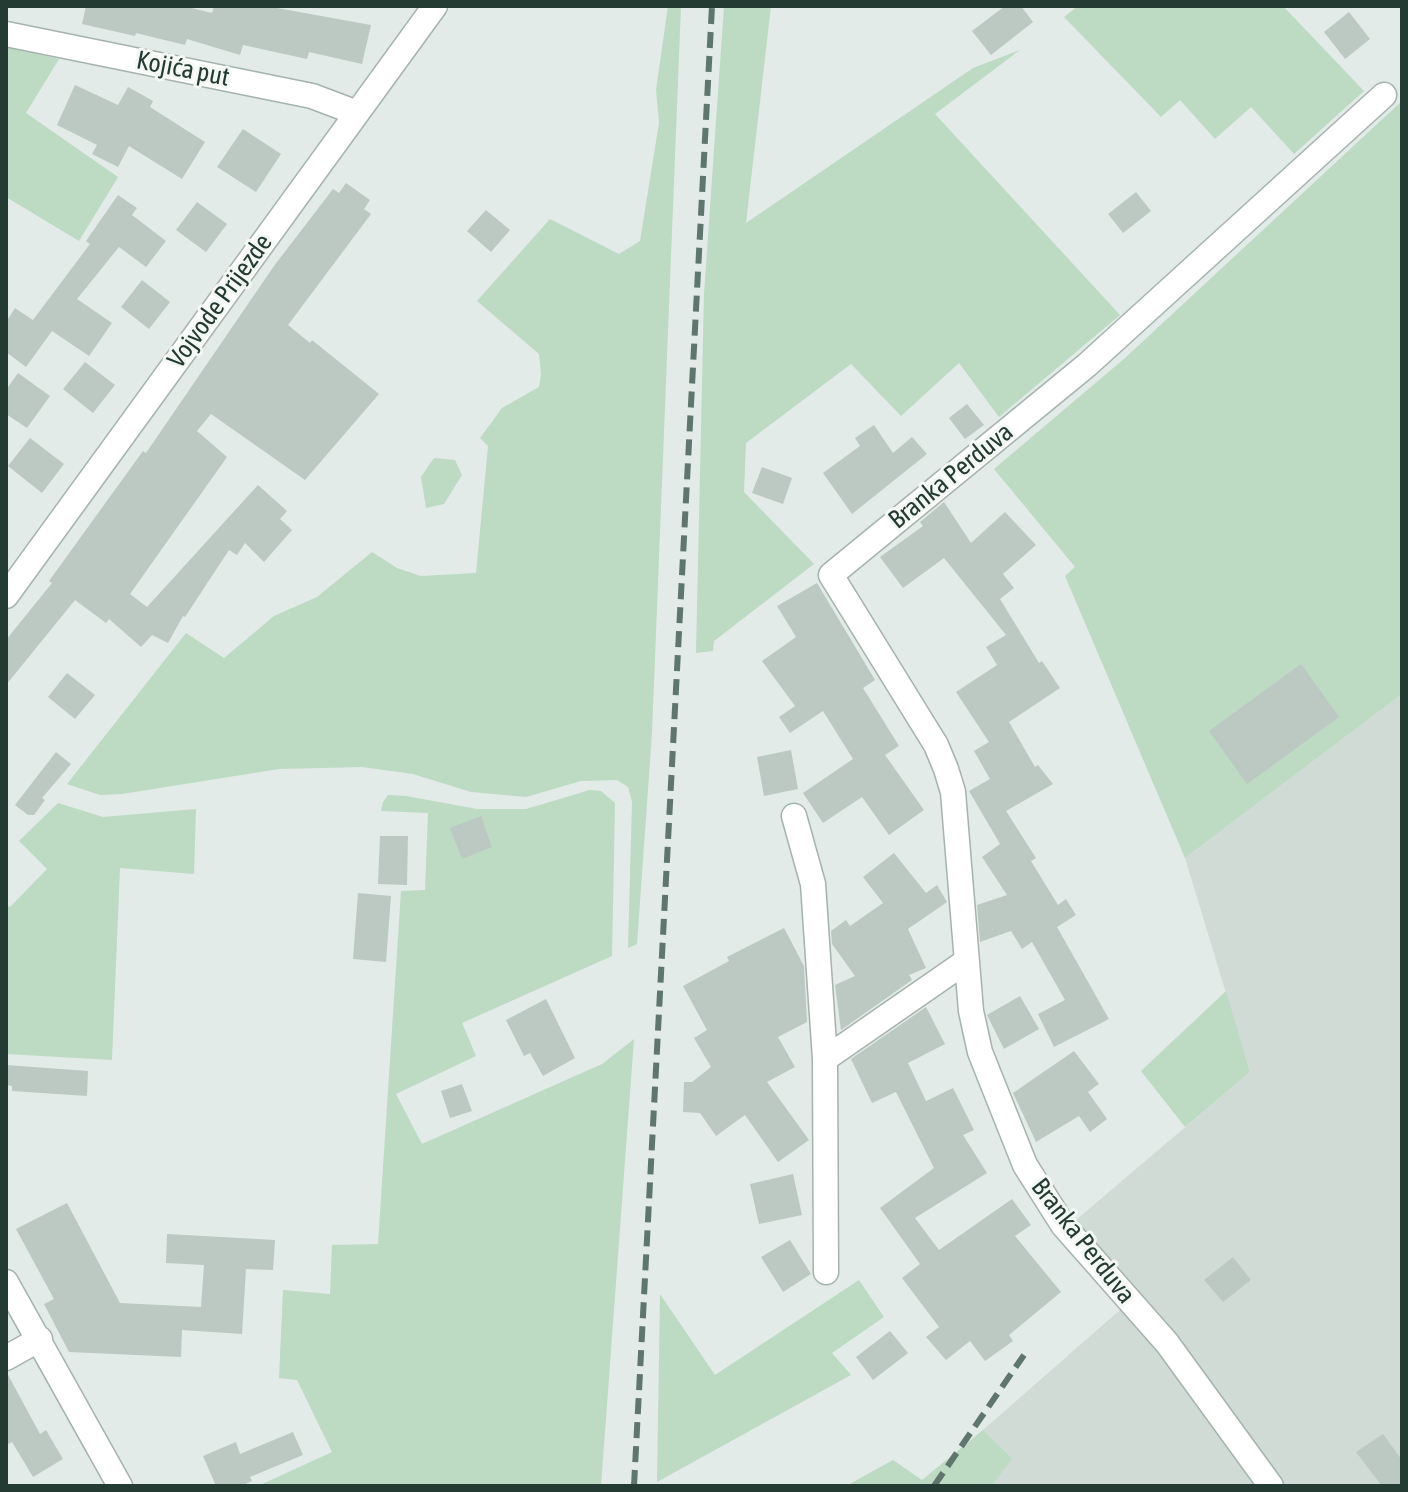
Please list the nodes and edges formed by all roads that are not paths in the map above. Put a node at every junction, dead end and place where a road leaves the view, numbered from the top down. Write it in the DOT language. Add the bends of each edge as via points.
graph roads {
  1 [pos="435,6"];
  2 [pos="6,34"];
  3 [pos="1384,95"];
  4 [pos="357,113"];
  5 [pos="6,596"];
  6 [pos="794,816"];
  7 [pos="965,962"];
  8 [pos="825,1059"];
  9 [pos="826,1272"];
  10 [pos="6,1282"];
  11 [pos="40,1339"];
  12 [pos="6,1358"];
  13 [pos="120,1486"];
  14 [pos="1271,1486"];
  1 -- 4 [label="street, Vojvode Prijezde"];
  2 -- 4 [label="street, Kojića put" via="312,96"];
  3 -- 7 [label="street, Branka Perduva" via="1087,365 831,575 946,769 953,792"];
  4 -- 5 [label="street, Vojvode Prijezde"];
  6 -- 8 [label="street" via="813,884"];
  7 -- 8 [label="street"];
  7 -- 14 [label="street, Branka Perduva" via="980,1052 1039,1191 1167,1343"];
  8 -- 9 [label="street"];
  10 -- 11 [label="street"];
  11 -- 12 [label="street"];
  11 -- 13 [label="street"];
}
